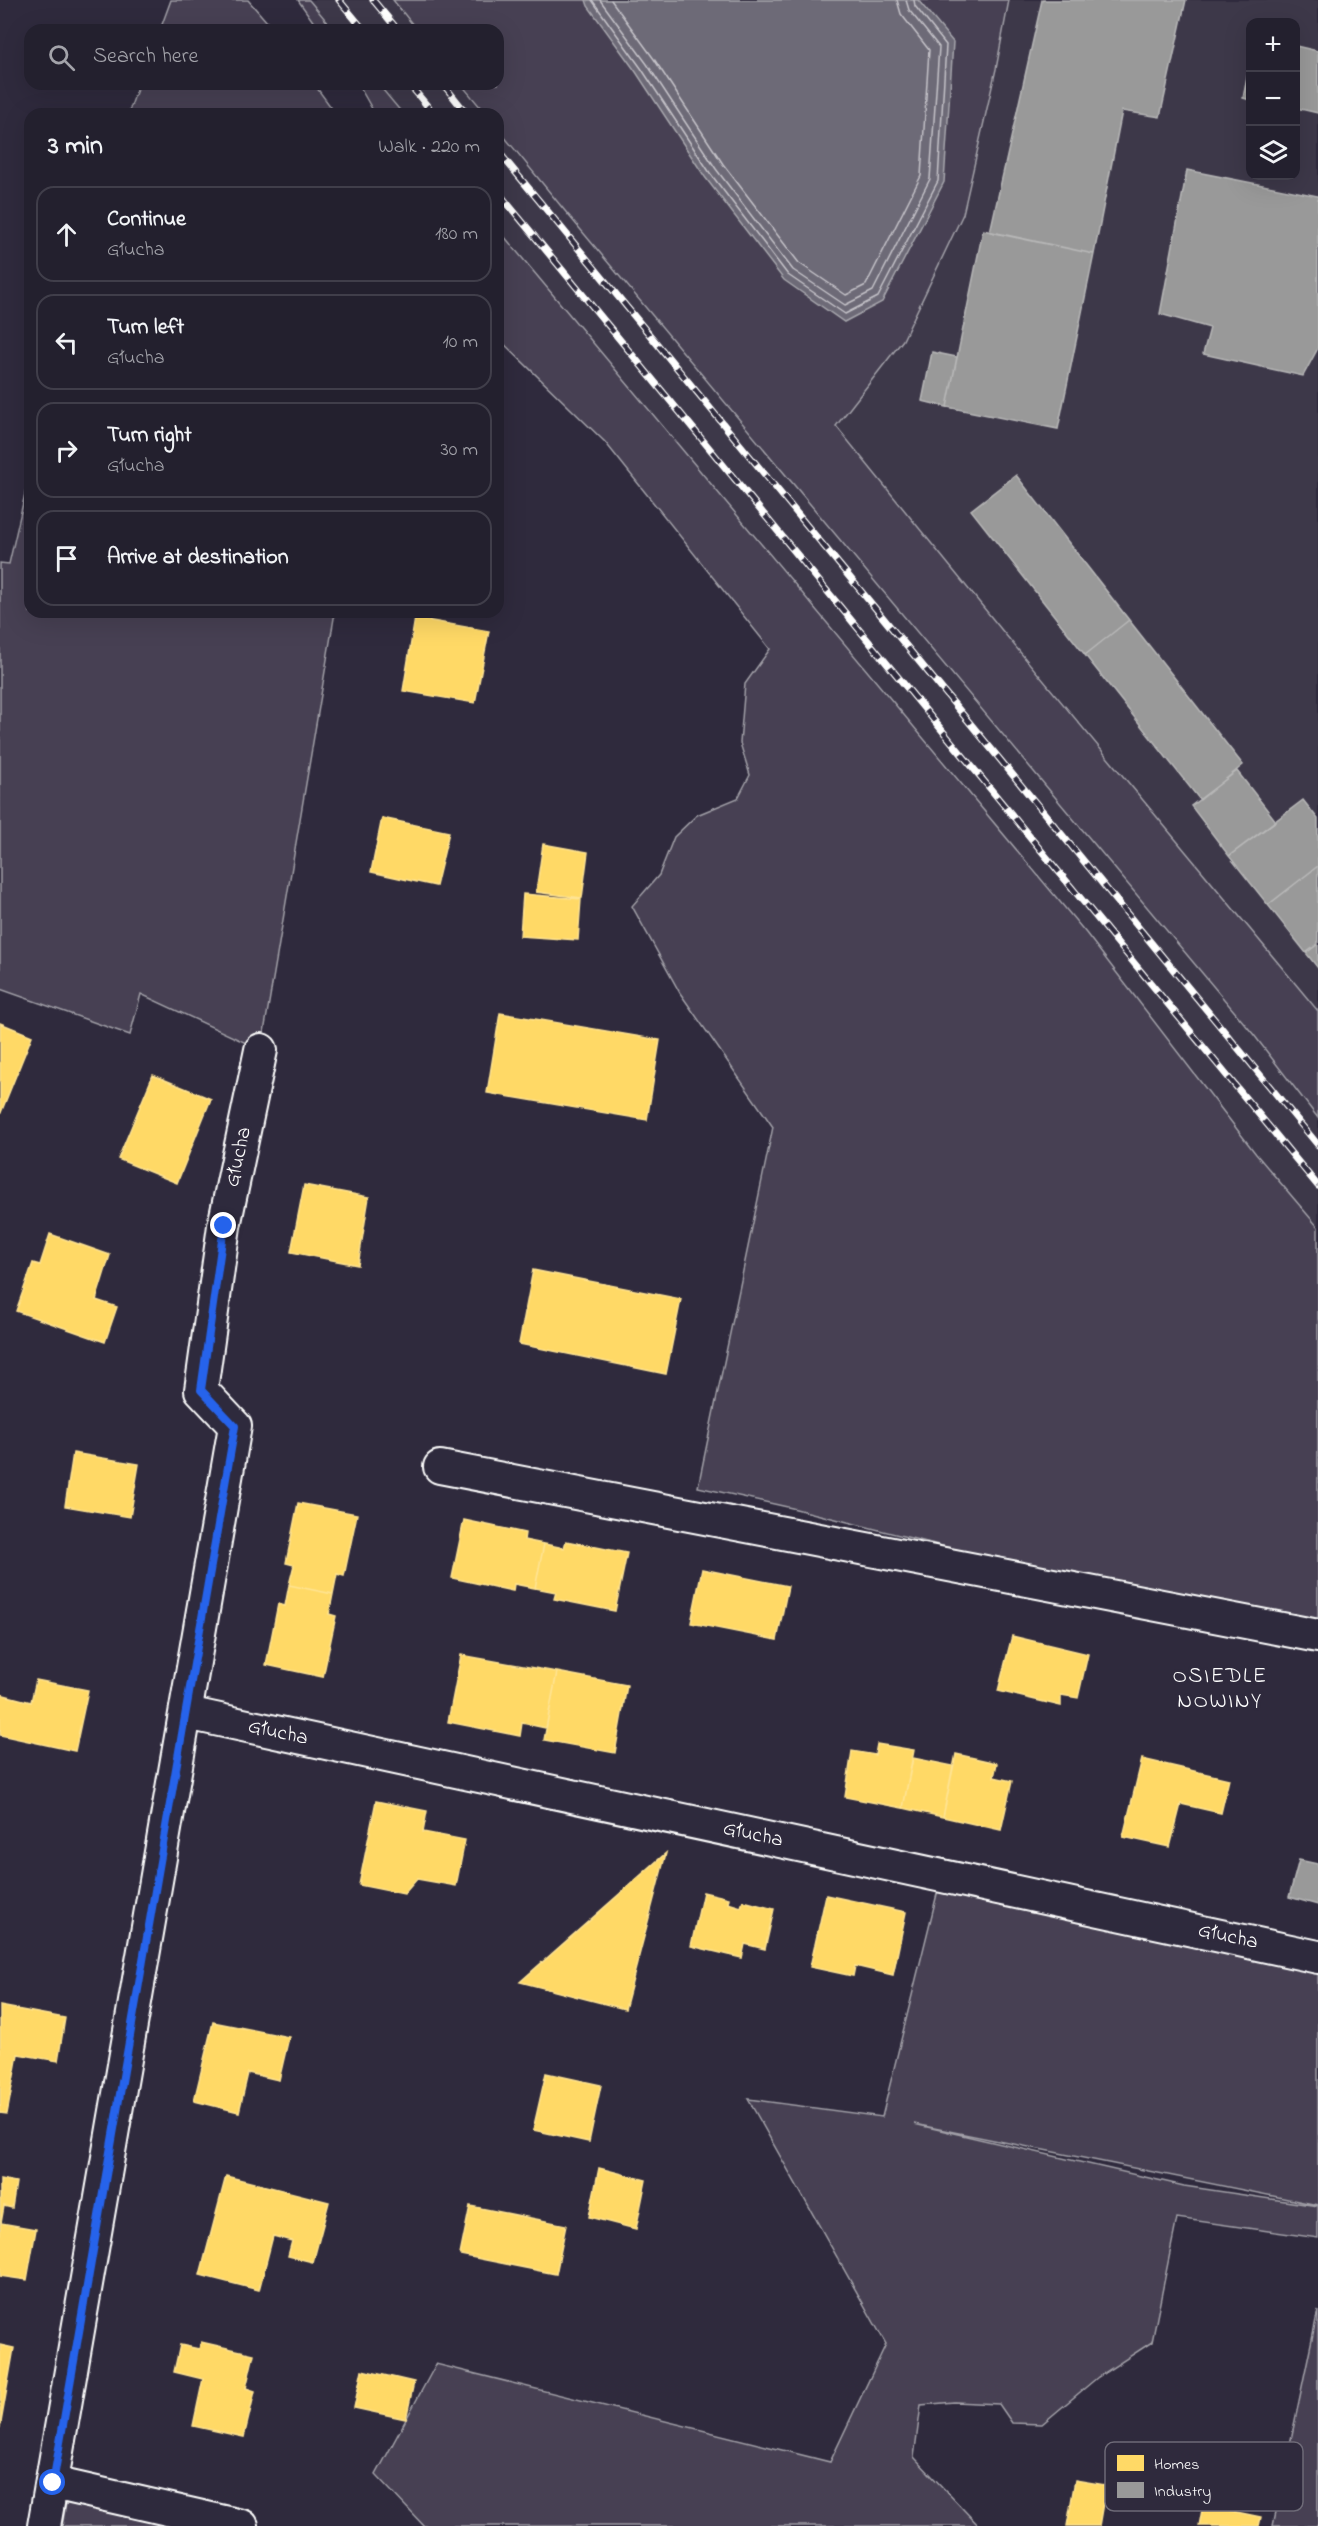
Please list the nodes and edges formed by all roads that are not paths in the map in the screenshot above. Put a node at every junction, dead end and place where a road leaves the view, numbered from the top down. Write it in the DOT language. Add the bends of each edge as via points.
graph roads {
  1 [pos="261,1050"];
  2 [pos="440,1467"];
  3 [pos="1318,1636"];
  4 [pos="187,1713"];
  5 [pos="1318,1957"];
  6 [pos="53,2483"];
  7 [pos="44,2526"];
  8 [pos="242,2526"];
  1 -- 4 [label="street, Głucha" via="224,1226 201,1390 235,1426"];
  2 -- 3 [label="street"];
  4 -- 5 [label="street, Głucha"];
  4 -- 6 [label="street, Głucha"];
  6 -- 7 [label="street, Głucha"];
  6 -- 8 [label="street"];
}
